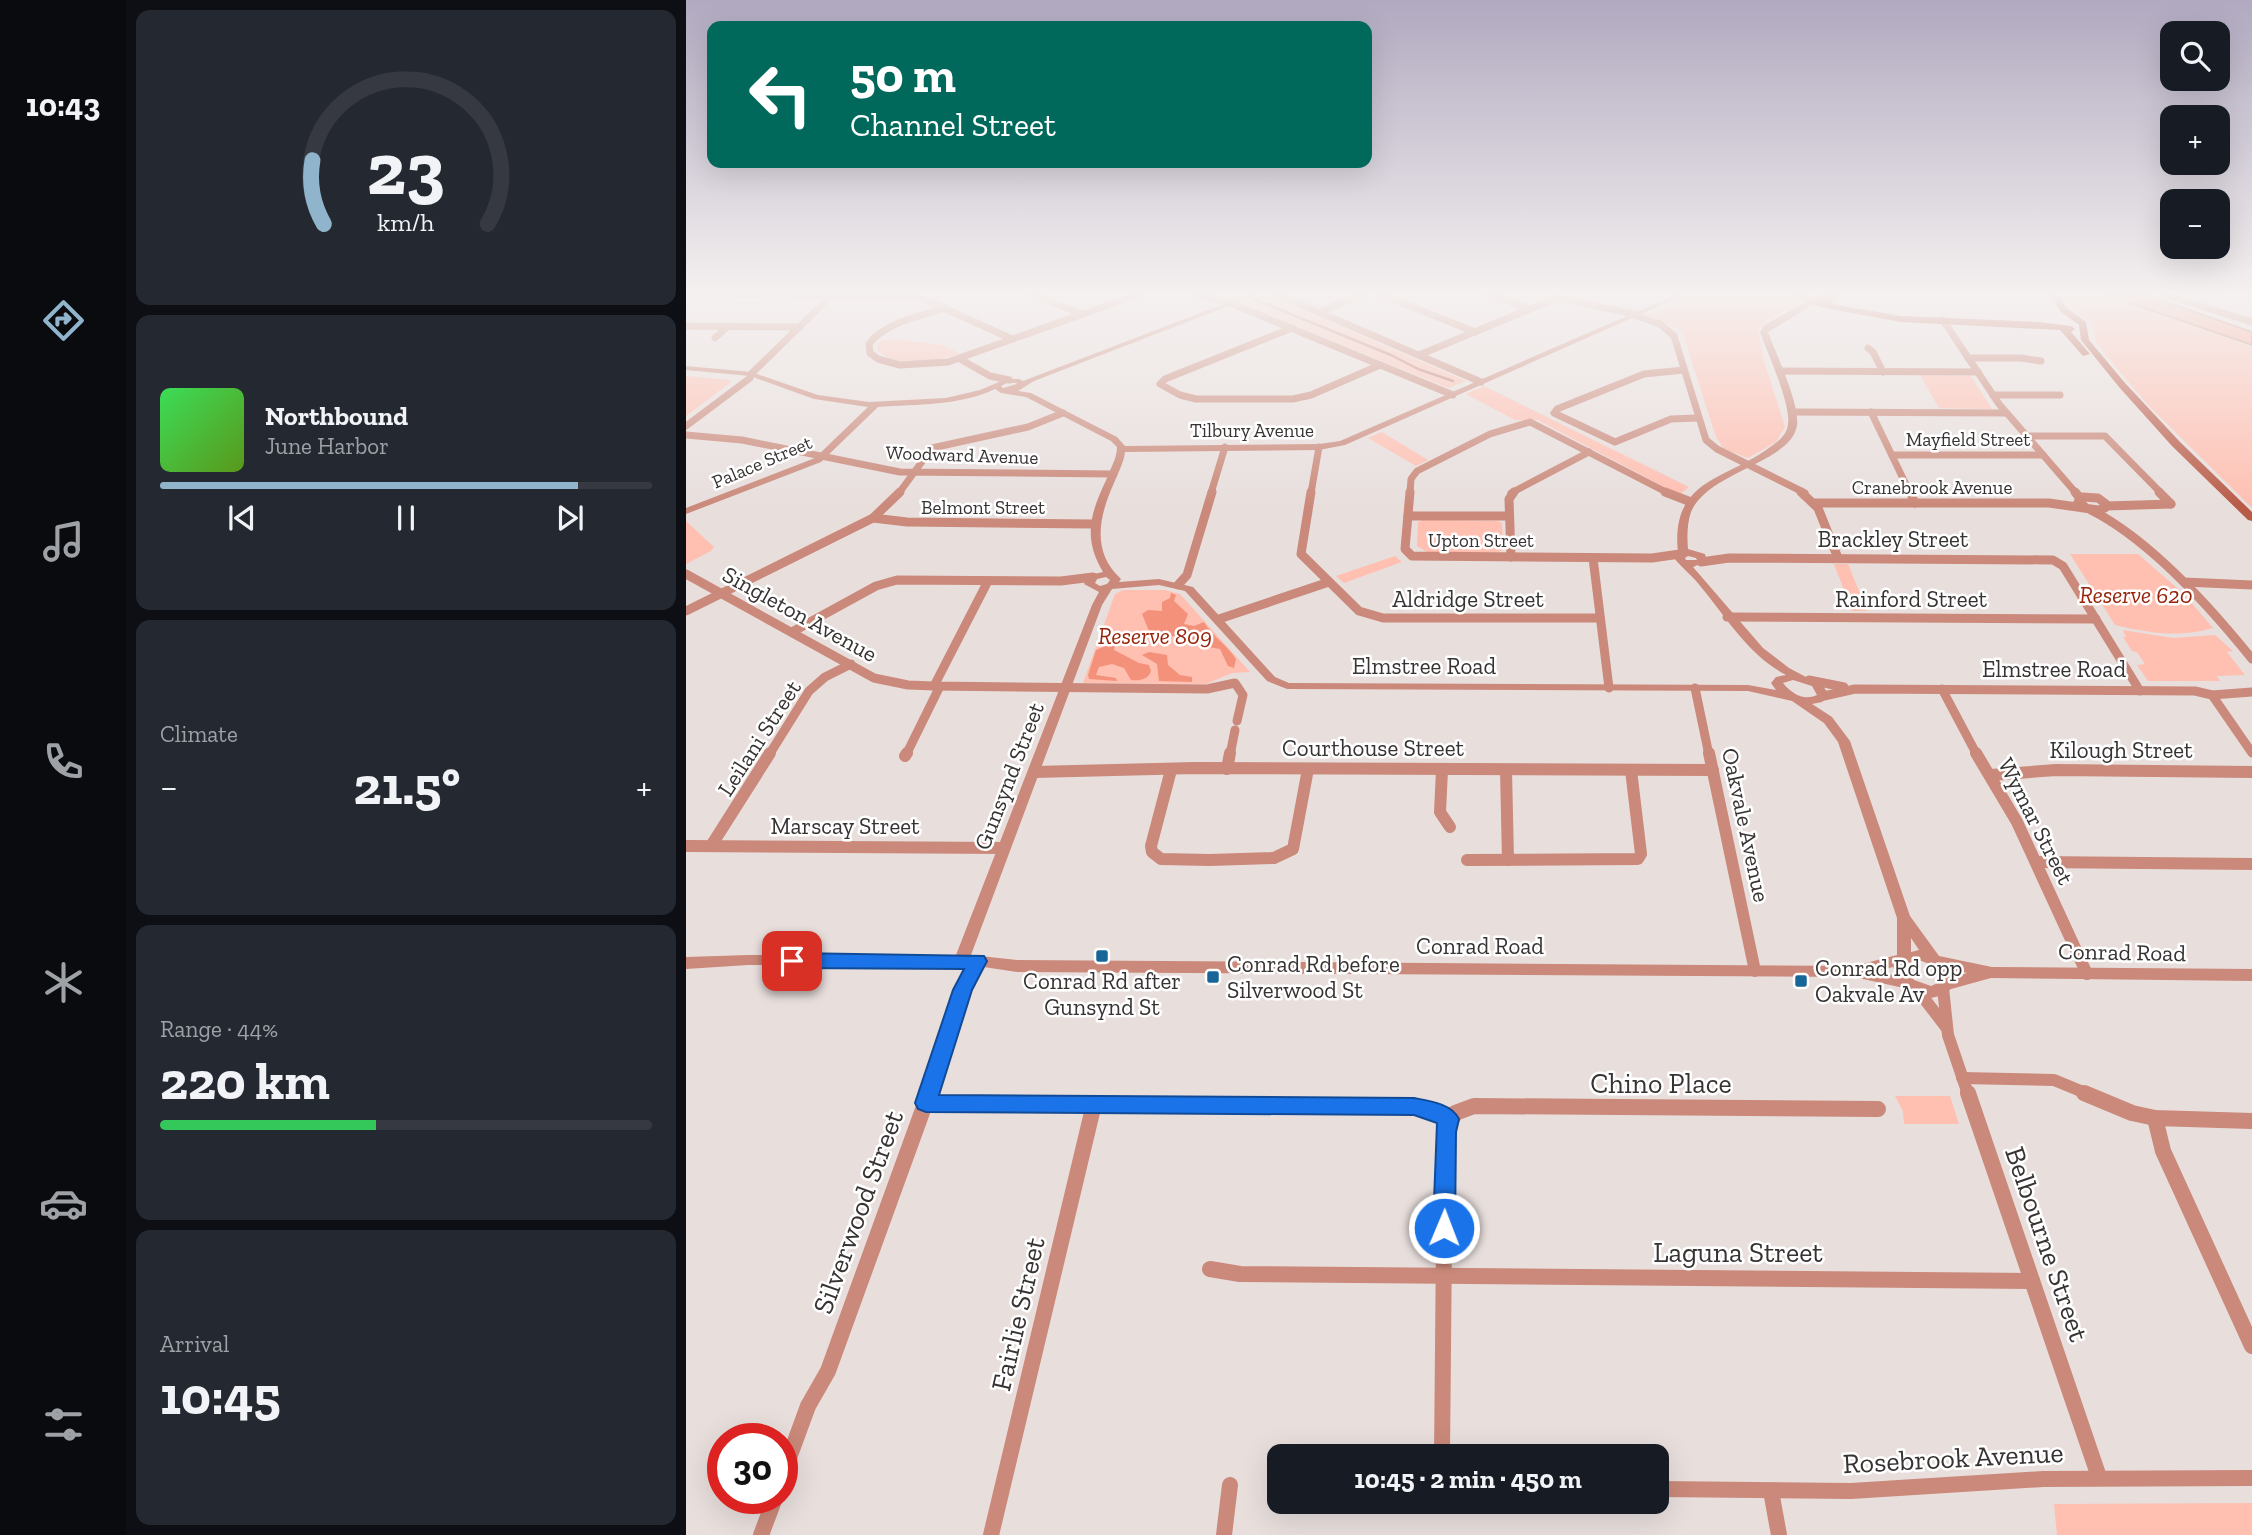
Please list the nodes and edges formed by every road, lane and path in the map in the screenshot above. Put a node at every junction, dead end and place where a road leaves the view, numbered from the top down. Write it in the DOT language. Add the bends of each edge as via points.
graph roads {
  1 [pos="763,364"];
  2 [pos="895,364"];
  3 [pos="928,364"];
  4 [pos="968,364"];
  5 [pos="1072,364"];
  6 [pos="1205,364"];
  7 [pos="1377,364"];
  8 [pos="1439,364"];
  9 [pos="1524,364"];
  10 [pos="1682,364"];
  11 [pos="1776,364"];
  12 [pos="1879,364"];
  13 [pos="1972,364"];
  14 [pos="2093,364"];
  15 [pos="2105,364"];
  16 [pos="1380,365"];
  17 [pos="686,370"];
  18 [pos="1684,370"];
  19 [pos="1779,371"];
  20 [pos="1884,372"];
  21 [pos="1978,372"];
  22 [pos="751,376"];
  23 [pos="990,376"];
  24 [pos="1482,382"];
  25 [pos="1016,383"];
  26 [pos="1001,388"];
  27 [pos="1028,395"];
  28 [pos="1453,395"];
  29 [pos="1993,395"];
  30 [pos="2060,395"];
  31 [pos="874,407"];
  32 [pos="1793,411"];
  33 [pos="1871,412"];
  34 [pos="1063,413"];
  35 [pos="2006,413"];
  36 [pos="1698,418"];
  37 [pos="686,426"];
  38 [pos="686,435"];
  39 [pos="2025,436"];
  40 [pos="1225,447"];
  41 [pos="1319,447"];
  42 [pos="1122,449"];
  43 [pos="1589,452"];
  44 [pos="1892,455"];
  45 [pos="2043,456"];
  46 [pos="823,457"];
  47 [pos="1745,463"];
  48 [pos="913,473"];
  49 [pos="1114,474"];
  50 [pos="2067,480"];
  51 [pos="2096,498"];
  52 [pos="2079,499"];
  53 [pos="1691,502"];
  54 [pos="1815,503"];
  55 [pos="1915,503"];
  56 [pos="2049,503"];
  57 [pos="2135,503"];
  58 [pos="2105,507"];
  59 [pos="2087,508"];
  60 [pos="686,512"];
  61 [pos="1408,516"];
  62 [pos="1509,516"];
  63 [pos="873,517"];
  64 [pos="2252,518"];
  65 [pos="1093,524"];
  66 [pos="2116,524"];
  67 [pos="2252,530"];
  68 [pos="1684,536"];
  69 [pos="1511,557"];
  70 [pos="1592,558"];
  71 [pos="1682,558"];
  72 [pos="1699,558"];
  73 [pos="1838,558"];
  74 [pos="1100,561"];
  75 [pos="686,573"];
  76 [pos="988,581"];
  77 [pos="1111,581"];
  78 [pos="1093,582"];
  79 [pos="1329,582"];
  80 [pos="2183,582"];
  81 [pos="2252,582"];
  82 [pos="1178,584"];
  83 [pos="1704,584"];
  84 [pos="724,593"];
  85 [pos="1097,606"];
  86 [pos="686,611"];
  87 [pos="1727,617"];
  88 [pos="1600,618"];
  89 [pos="2096,619"];
  90 [pos="1219,620"];
  91 [pos="792,632"];
  92 [pos="1768,659"];
  93 [pos="2252,659"];
  94 [pos="851,664"];
  95 [pos="1805,679"];
  96 [pos="1777,682"];
  97 [pos="937,686"];
  98 [pos="1065,688"];
  99 [pos="1609,688"];
  100 [pos="1695,688"];
  101 [pos="1748,688"];
  102 [pos="1855,689"];
  103 [pos="1942,689"];
  104 [pos="2140,691"];
  105 [pos="2252,692"];
  106 [pos="2212,695"];
  107 [pos="1792,697"];
  108 [pos="1823,697"];
  109 [pos="1828,720"];
  110 [pos="2252,753"];
  111 [pos="905,756"];
  112 [pos="1227,769"];
  113 [pos="1308,769"];
  114 [pos="1171,770"];
  115 [pos="1442,770"];
  116 [pos="1506,770"];
  117 [pos="1631,770"];
  118 [pos="1713,770"];
  119 [pos="1034,772"];
  120 [pos="2252,772"];
  121 [pos="1991,775"];
  122 [pos="1450,827"];
  123 [pos="686,846"];
  124 [pos="711,846"];
  125 [pos="1004,848"];
  126 [pos="1467,860"];
  127 [pos="1508,860"];
  128 [pos="2036,862"];
  129 [pos="2252,864"];
  130 [pos="1904,918"];
  131 [pos="1903,960"];
  132 [pos="1937,960"];
  133 [pos="977,961"];
  134 [pos="961,962"];
  135 [pos="686,963"];
  136 [pos="1755,971"];
  137 [pos="1854,972"];
  138 [pos="1992,973"];
  139 [pos="2087,974"];
  140 [pos="2252,975"];
  141 [pos="1913,986"];
  142 [pos="1945,986"];
  143 [pos="1946,1027"];
  144 [pos="1962,1078"];
  145 [pos="926,1103"];
  146 [pos="1094,1104"];
  147 [pos="1878,1109"];
  148 [pos="2155,1118"];
  149 [pos="1449,1119"];
  150 [pos="2252,1121"];
  151 [pos="1210,1269"];
  152 [pos="1443,1276"];
  153 [pos="2032,1281"];
  154 [pos="2252,1346"];
  155 [pos="798,1433"];
  156 [pos="1442,1444"];
  157 [pos="2099,1478"];
  158 [pos="2252,1478"];
  159 [pos="1230,1485"];
  160 [pos="1669,1489"];
  161 [pos="1772,1491"];
  162 [pos="769,1514"];
  163 [pos="761,1535"];
  164 [pos="991,1535"];
  165 [pos="1224,1535"];
  166 [pos="1779,1535"];
  1 -- 22 [label="street"];
  2 -- 3 [label="street"];
  4 -- 23 [label="street"];
  5 -- 25 [label="street"];
  6 -- 16 [label="street" via="1157,383 1196,399 1293,399"];
  7 -- 16 [label="street"];
  8 -- 24 [label="street"];
  9 -- 24 [label="street, Tilbury Avenue"];
  10 -- 18 [label="street"];
  11 -- 19 [label="street"];
  12 -- 20 [label="street"];
  13 -- 21 [label="street"];
  14 -- 67 [label="main road" via="2140,419"];
  15 -- 64 [label="main road"];
  16 -- 28 [label="street"];
  17 -- 22 [label="street"];
  18 -- 36 [label="street"];
  18 -- 36 [label="street" via="1644,374 1554,413 1615,442 1671,419"];
  19 -- 20 [label="street"];
  19 -- 32 [label="street"];
  20 -- 21 [label="street"];
  21 -- 29 [label="street"];
  22 -- 31 [label="street" via="828,403"];
  22 -- 37 [label="street"];
  23 -- 25 [label="street"];
  23 -- 26 [label="street"];
  24 -- 28 [label="street, Tilbury Avenue"];
  25 -- 26 [label="street"];
  25 -- 27 [label="street"];
  26 -- 27 [label="street"];
  26 -- 31 [label="street" via="935,405"];
  27 -- 34 [label="street"];
  28 -- 41 [label="street, Tilbury Avenue" via="1348,441"];
  29 -- 30 [label="street"];
  29 -- 35 [label="street"];
  31 -- 46 [label="street, Palace Street"];
  32 -- 33 [label="street"];
  32 -- 47 [label="street" via="1795,423 1788,438 1773,451"];
  33 -- 35 [label="street"];
  33 -- 44 [label="street"];
  34 -- 42 [label="street" via="1114,439"];
  34 -- 48 [label="street" via="1028,428 931,447"];
  35 -- 39 [label="street"];
  36 -- 47 [label="street" via="1709,443"];
  38 -- 46 [label="street, Woodward Avenue" via="741,440"];
  39 -- 45 [label="street"];
  39 -- 57 [label="street" via="2105,436 2171,504"];
  40 -- 41 [label="street, Tilbury Avenue"];
  40 -- 42 [label="street, Tilbury Avenue"];
  40 -- 82 [label="street" via="1187,575"];
  41 -- 79 [label="street, Aldridge Street" via="1300,551"];
  42 -- 49 [label="street"];
  43 -- 53 [label="street, Upton Street"];
  43 -- 61 [label="street, Upton Street" via="1534,423 1517,423 1414,472"];
  43 -- 62 [label="street" via="1511,493"];
  44 -- 45 [label="street, Mayfield Street"];
  44 -- 55 [label="street"];
  45 -- 50 [label="street"];
  46 -- 48 [label="street, Woodward Avenue"];
  46 -- 60 [label="street, Palace Street"];
  47 -- 53 [label="street" via="1709,483"];
  47 -- 54 [label="street"];
  48 -- 49 [label="street, Woodward Avenue"];
  48 -- 63 [label="street" via="895,499"];
  49 -- 65 [label="street"];
  50 -- 51 [label="street"];
  50 -- 52 [label="street"];
  51 -- 52 [label="street, Cranebrook Avenue"];
  51 -- 57 [label="street"];
  51 -- 58 [label="street"];
  52 -- 56 [label="street, Cranebrook Avenue"];
  52 -- 59 [label="street"];
  53 -- 68 [label="street"];
  54 -- 55 [label="street, Cranebrook Avenue"];
  54 -- 73 [label="street"];
  55 -- 56 [label="street, Cranebrook Avenue"];
  56 -- 59 [label="street, Cranebrook Avenue"];
  57 -- 58 [label="street"];
  58 -- 59 [label="street"];
  58 -- 66 [label="street"];
  59 -- 66 [label="street"];
  61 -- 62 [label="street"];
  61 -- 69 [label="street, Upton Street" via="1405,549 1412,556"];
  62 -- 69 [label="street"];
  63 -- 65 [label="street, Belmont Street" via="907,523"];
  63 -- 84 [label="street"];
  65 -- 74 [label="street"];
  66 -- 80 [label="street"];
  68 -- 71 [label="street"];
  68 -- 72 [label="street"];
  69 -- 70 [label="street, Upton Street"];
  70 -- 71 [label="street, Upton Street"];
  70 -- 88 [label="street"];
  71 -- 72 [label="street"];
  71 -- 83 [label="street"];
  72 -- 73 [label="street, Brackley Street"];
  72 -- 83 [label="street"];
  73 -- 89 [label="street, Brackley Street" via="2056,561"];
  74 -- 77 [label="street"];
  74 -- 78 [label="street"];
  75 -- 84 [label="street, Singleton Avenue"];
  76 -- 78 [label="street"];
  76 -- 91 [label="street" via="886,582"];
  76 -- 97 [label="street"];
  77 -- 78 [label="street"];
  77 -- 82 [label="street"];
  77 -- 85 [label="street, Gunsynd Street"];
  78 -- 85 [label="street"];
  79 -- 88 [label="street, Aldridge Street" via="1359,611 1377,617"];
  79 -- 90 [label="street"];
  80 -- 81 [label="street"];
  80 -- 93 [label="street" via="2215,612"];
  82 -- 90 [label="street, Elmstree Road" via="1196,595"];
  83 -- 87 [label="street"];
  84 -- 86 [label="street"];
  84 -- 91 [label="street, Singleton Avenue"];
  85 -- 98 [label="street, Gunsynd Street"];
  87 -- 89 [label="street, Rainford Street"];
  87 -- 92 [label="street"];
  88 -- 99 [label="street"];
  89 -- 104 [label="street"];
  90 -- 99 [label="street, Elmstree Road" via="1271,680 1287,686"];
  91 -- 94 [label="street, Singleton Avenue"];
  92 -- 95 [label="street"];
  92 -- 96 [label="street"];
  94 -- 97 [label="street, Singleton Avenue" via="890,683"];
  94 -- 124 [label="street, Leilani Street" via="809,691"];
  95 -- 96 [label="street, Elmstree Road" via="1785,677"];
  95 -- 102 [label="street, Elmstree Road"];
  95 -- 108 [label="street" via="1821,688"];
  96 -- 101 [label="street, Elmstree Road"];
  96 -- 107 [label="street"];
  97 -- 98 [label="street, Singleton Avenue"];
  97 -- 111 [label="street"];
  98 -- 112 [label="street, Singleton Avenue" via="1207,689 1235,683 1243,695"];
  98 -- 119 [label="street, Gunsynd Street"];
  99 -- 100 [label="street, Elmstree Road"];
  100 -- 101 [label="street, Elmstree Road"];
  100 -- 118 [label="street, Oakvale Avenue"];
  101 -- 107 [label="street, Elmstree Road"];
  102 -- 103 [label="street, Elmstree Road"];
  102 -- 108 [label="street, Elmstree Road"];
  103 -- 104 [label="street, Elmstree Road"];
  103 -- 121 [label="street, Wymar Street"];
  104 -- 106 [label="street, Elmstree Road"];
  105 -- 106 [label="street, Elmstree Road"];
  106 -- 110 [label="street"];
  107 -- 108 [label="street" via="1812,701"];
  107 -- 109 [label="street"];
  108 -- 109 [label="street"];
  109 -- 130 [label="street" via="1847,748"];
  112 -- 113 [label="street, Courthouse Street"];
  112 -- 114 [label="street, Courthouse Street"];
  113 -- 114 [label="street" via="1293,849 1275,858 1210,860 1161,859 1152,852"];
  113 -- 115 [label="street, Courthouse Street"];
  114 -- 119 [label="street, Courthouse Street"];
  115 -- 116 [label="street, Courthouse Street"];
  115 -- 122 [label="street" via="1440,812"];
  116 -- 117 [label="street, Courthouse Street"];
  116 -- 127 [label="street"];
  117 -- 118 [label="street, Courthouse Street"];
  117 -- 127 [label="street" via="1640,857"];
  118 -- 136 [label="street, Oakvale Avenue"];
  119 -- 125 [label="street, Gunsynd Street"];
  120 -- 121 [label="street, Kilough Street" via="2056,770"];
  121 -- 128 [label="street, Wymar Street"];
  123 -- 124 [label="street, Marscay Street"];
  124 -- 125 [label="street, Marscay Street"];
  125 -- 134 [label="street, Gunsynd Street"];
  126 -- 127 [label="street"];
  128 -- 129 [label="street"];
  128 -- 139 [label="street, Wymar Street"];
  130 -- 131 [label="street"];
  130 -- 132 [label="street"];
  131 -- 132 [label="street" via="1919,955"];
  131 -- 137 [label="street, Conrad Road"];
  131 -- 141 [label="street" via="1902,973"];
  132 -- 138 [label="street, Conrad Road"];
  132 -- 142 [label="street" via="1947,973"];
  133 -- 134 [label="street, Conrad Road"];
  133 -- 136 [label="street, Conrad Road" via="1017,966"];
  133 -- 145 [label="street, Silverwood Street"];
  134 -- 135 [label="street, Conrad Road"];
  136 -- 137 [label="street, Conrad Road"];
  137 -- 141 [label="street, Conrad Road"];
  138 -- 139 [label="street, Conrad Road"];
  138 -- 142 [label="street, Conrad Road"];
  139 -- 140 [label="street, Conrad Road"];
  141 -- 142 [label="street" via="1931,992"];
  141 -- 143 [label="street, Belbourne Street"];
  142 -- 143 [label="street, Belbourne Street"];
  143 -- 144 [label="street, Belbourne Street"];
  144 -- 148 [label="street" via="2054,1080"];
  144 -- 153 [label="street, Belbourne Street"];
  145 -- 146 [label="street"];
  145 -- 155 [label="street, Silverwood Street" via="828,1371"];
  146 -- 149 [label="street" via="1414,1107"];
  146 -- 164 [label="street, Fairlie Street"];
  147 -- 149 [label="street, Chino Place" via="1474,1106"];
  148 -- 150 [label="street"];
  148 -- 154 [label="street" via="2162,1151"];
  149 -- 152 [label="street" via="1445,1132"];
  151 -- 152 [label="street, Laguna Street" via="1240,1274"];
  152 -- 153 [label="street, Laguna Street"];
  152 -- 156 [label="street"];
  153 -- 157 [label="street, Belbourne Street"];
  157 -- 158 [label="street, Rosebrook Avenue"];
  157 -- 161 [label="street, Rosebrook Avenue" via="1851,1492"];
  159 -- 165 [label="street"];
  160 -- 161 [label="street, Rosebrook Avenue"];
  161 -- 166 [label="street"];
  162 -- 163 [label="street"];
}
